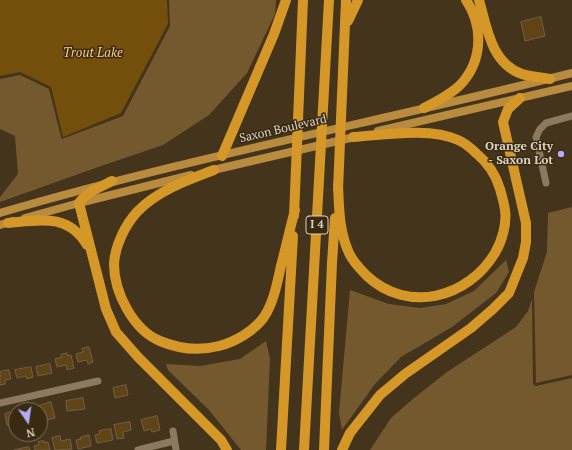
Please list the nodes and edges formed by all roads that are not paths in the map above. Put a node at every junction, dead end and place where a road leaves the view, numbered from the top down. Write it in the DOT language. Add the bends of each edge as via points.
graph roads {
  1 [pos="286,0"];
  2 [pos="303,0"];
  3 [pos="329,0"];
  4 [pos="346,0"];
  5 [pos="358,0"];
  6 [pos="466,0"];
  7 [pos="479,0"];
  8 [pos="345,35"];
  9 [pos="572,73"];
  10 [pos="550,79"];
  11 [pos="572,86"];
  12 [pos="520,98"];
  13 [pos="424,108"];
  14 [pos="572,116"];
  15 [pos="352,137"];
  16 [pos="222,156"];
  17 [pos="214,170"];
  18 [pos="112,181"];
  19 [pos="546,183"];
  20 [pos="338,184"];
  21 [pos="79,203"];
  22 [pos="295,210"];
  23 [pos="0,213"];
  24 [pos="4,224"];
  25 [pos="90,249"];
  26 [pos="98,381"];
  27 [pos="0,403"];
  28 [pos="173,431"];
  29 [pos="174,441"];
  30 [pos="138,450"];
  31 [pos="176,450"];
  32 [pos="227,450"];
  33 [pos="282,450"];
  34 [pos="304,450"];
  35 [pos="324,450"];
  36 [pos="342,450"];
  1 -- 16 [label="highway"];
  2 -- 22 [label="highway, I 4"];
  3 -- 34 [label="highway, I 4"];
  4 -- 8 [label="highway"];
  5 -- 8 [label="highway" via="350,14"];
  6 -- 13 [label="highway" via="476,16 479,37 472,68 457,87"];
  7 -- 10 [label="highway" via="492,45 500,60 520,73"];
  8 -- 20 [label="highway"];
  9 -- 10 [label="main road, Saxon Boulevard"];
  10 -- 13 [label="main road, Saxon Boulevard"];
  11 -- 12 [label="main road, Saxon Boulevard"];
  12 -- 15 [label="main road, Saxon Boulevard"];
  12 -- 36 [label="highway" via="508,109 503,122 526,223 523,258 509,293 470,328 380,395 350,433"];
  13 -- 16 [label="main road, Saxon Boulevard"];
  14 -- 19 [label="street" via="546,123 536,137"];
  15 -- 17 [label="main road, Saxon Boulevard"];
  15 -- 20 [label="highway" via="436,134 458,140 471,148 491,169 501,190 505,210 501,241 485,267 459,288 437,296 424,297 391,291 367,276 348,252 339,219"];
  16 -- 18 [label="main road, Saxon Boulevard"];
  17 -- 21 [label="main road, Saxon Boulevard"];
  17 -- 22 [label="highway" via="187,180 156,197 127,225 117,250 114,264 123,303 143,330 158,341 182,349 208,348 229,343 250,331 264,317 274,295"];
  18 -- 21 [label="highway" via="92,191"];
  18 -- 23 [label="main road, Saxon Boulevard"];
  20 -- 35 [label="highway"];
  21 -- 24 [label="main road, Saxon Boulevard"];
  21 -- 25 [label="highway"];
  22 -- 33 [label="highway, I 4"];
  24 -- 25 [label="highway" via="59,221 77,232"];
  25 -- 32 [label="highway" via="106,309 116,332"];
  26 -- 27 [label="street"];
  28 -- 29 [label="street"];
  29 -- 30 [label="street"];
  29 -- 31 [label="street"];
}
